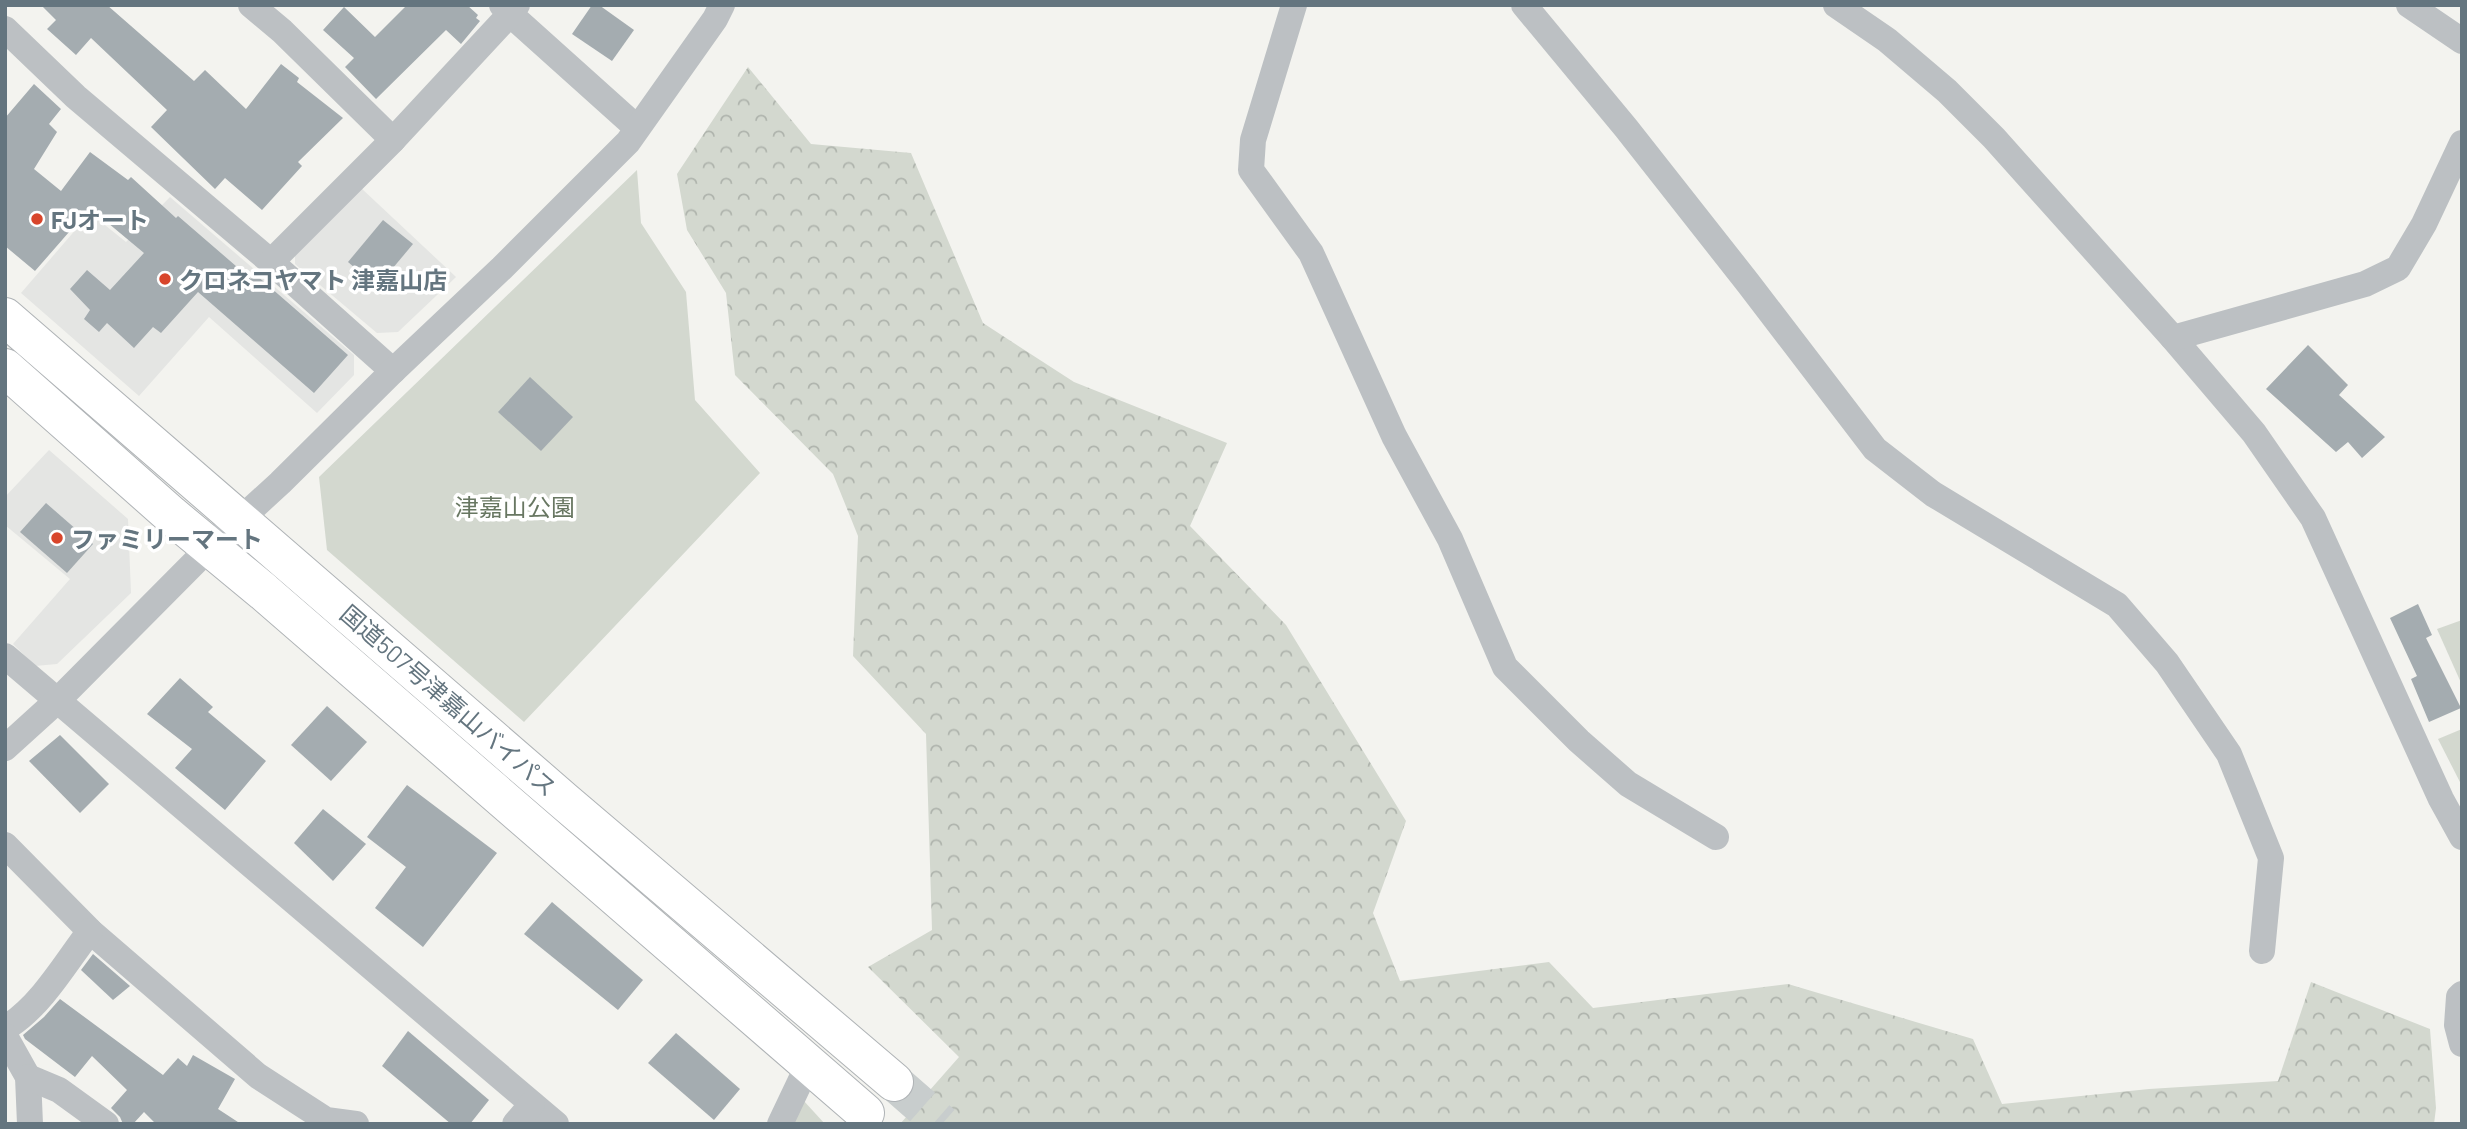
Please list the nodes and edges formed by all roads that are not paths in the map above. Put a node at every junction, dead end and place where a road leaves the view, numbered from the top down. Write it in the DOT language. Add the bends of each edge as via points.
graph roads {
  1 [pos="251,5"];
  2 [pos="722,5"];
  3 [pos="1294,5"];
  4 [pos="1524,5"];
  5 [pos="1836,5"];
  6 [pos="2409,5"];
  7 [pos="510,8"];
  8 [pos="5,29"];
  9 [pos="2462,41"];
  10 [pos="637,128"];
  11 [pos="393,139"];
  12 [pos="2462,143"];
  13 [pos="271,262"];
  14 [pos="5,317"];
  15 [pos="2173,338"];
  16 [pos="5,368"];
  17 [pos="393,371"];
  18 [pos="239,520"];
  19 [pos="210,547"];
  20 [pos="5,656"];
  21 [pos="58,700"];
  22 [pos="5,748"];
  23 [pos="2452,797"];
  24 [pos="2462,837"];
  25 [pos="1716,838"];
  26 [pos="5,845"];
  27 [pos="90,931"];
  28 [pos="2262,951"];
  29 [pos="2462,994"];
  30 [pos="5,1024"];
  31 [pos="5,1036"];
  32 [pos="2462,1044"];
  33 [pos="809,1063"];
  34 [pos="29,1077"];
  35 [pos="894,1082"];
  36 [pos="532,1104"];
  37 [pos="865,1112"];
  38 [pos="30,1124"];
  39 [pos="106,1124"];
  40 [pos="356,1124"];
  41 [pos="515,1124"];
  42 [pos="556,1124"];
  43 [pos="780,1124"];
  1 -- 11 [label="street"];
  2 -- 10 [label="street"];
  3 -- 25 [label="street" via="1253,140 1251,170 1311,253 1394,436 1450,539 1505,667 1628,783"];
  4 -- 28 [label="street" via="1748,282 1875,449 1933,494 2117,605 2167,663 2229,754 2270,858"];
  5 -- 15 [label="street" via="1948,91"];
  6 -- 9 [label="street"];
  7 -- 10 [label="street"];
  7 -- 11 [label="street"];
  8 -- 13 [label="street" via="76,97"];
  10 -- 17 [label="street" via="502,268"];
  11 -- 13 [label="street"];
  12 -- 15 [label="street" via="2398,268 2354,288"];
  13 -- 17 [label="street"];
  14 -- 18 [label="highway, 国道507号津嘉山バイパス"];
  15 -- 23 [label="street" via="2254,433 2313,518"];
  16 -- 19 [label="highway, 国道507号津嘉山バイパス"];
  17 -- 18 [label="street"];
  18 -- 19 [label="street"];
  18 -- 35 [label="highway, 国道507号津嘉山バイパス"];
  19 -- 21 [label="street"];
  19 -- 33 [label="highway, 国道507号津嘉山バイパス"];
  20 -- 21 [label="street"];
  21 -- 22 [label="street"];
  21 -- 36 [label="street"];
  23 -- 24 [label="street"];
  26 -- 27 [label="street"];
  27 -- 30 [label="street" via="39,998 18,1020"];
  27 -- 40 [label="street" via="258,1076 326,1120"];
  29 -- 32 [label="street" via="2457,1025"];
  31 -- 34 [label="street"];
  33 -- 37 [label="highway, 国道507号津嘉山バイパス"];
  33 -- 43 [label="street"];
  34 -- 38 [label="street"];
  34 -- 39 [label="street" via="60,1090"];
  36 -- 41 [label="street"];
  36 -- 42 [label="street"];
}
